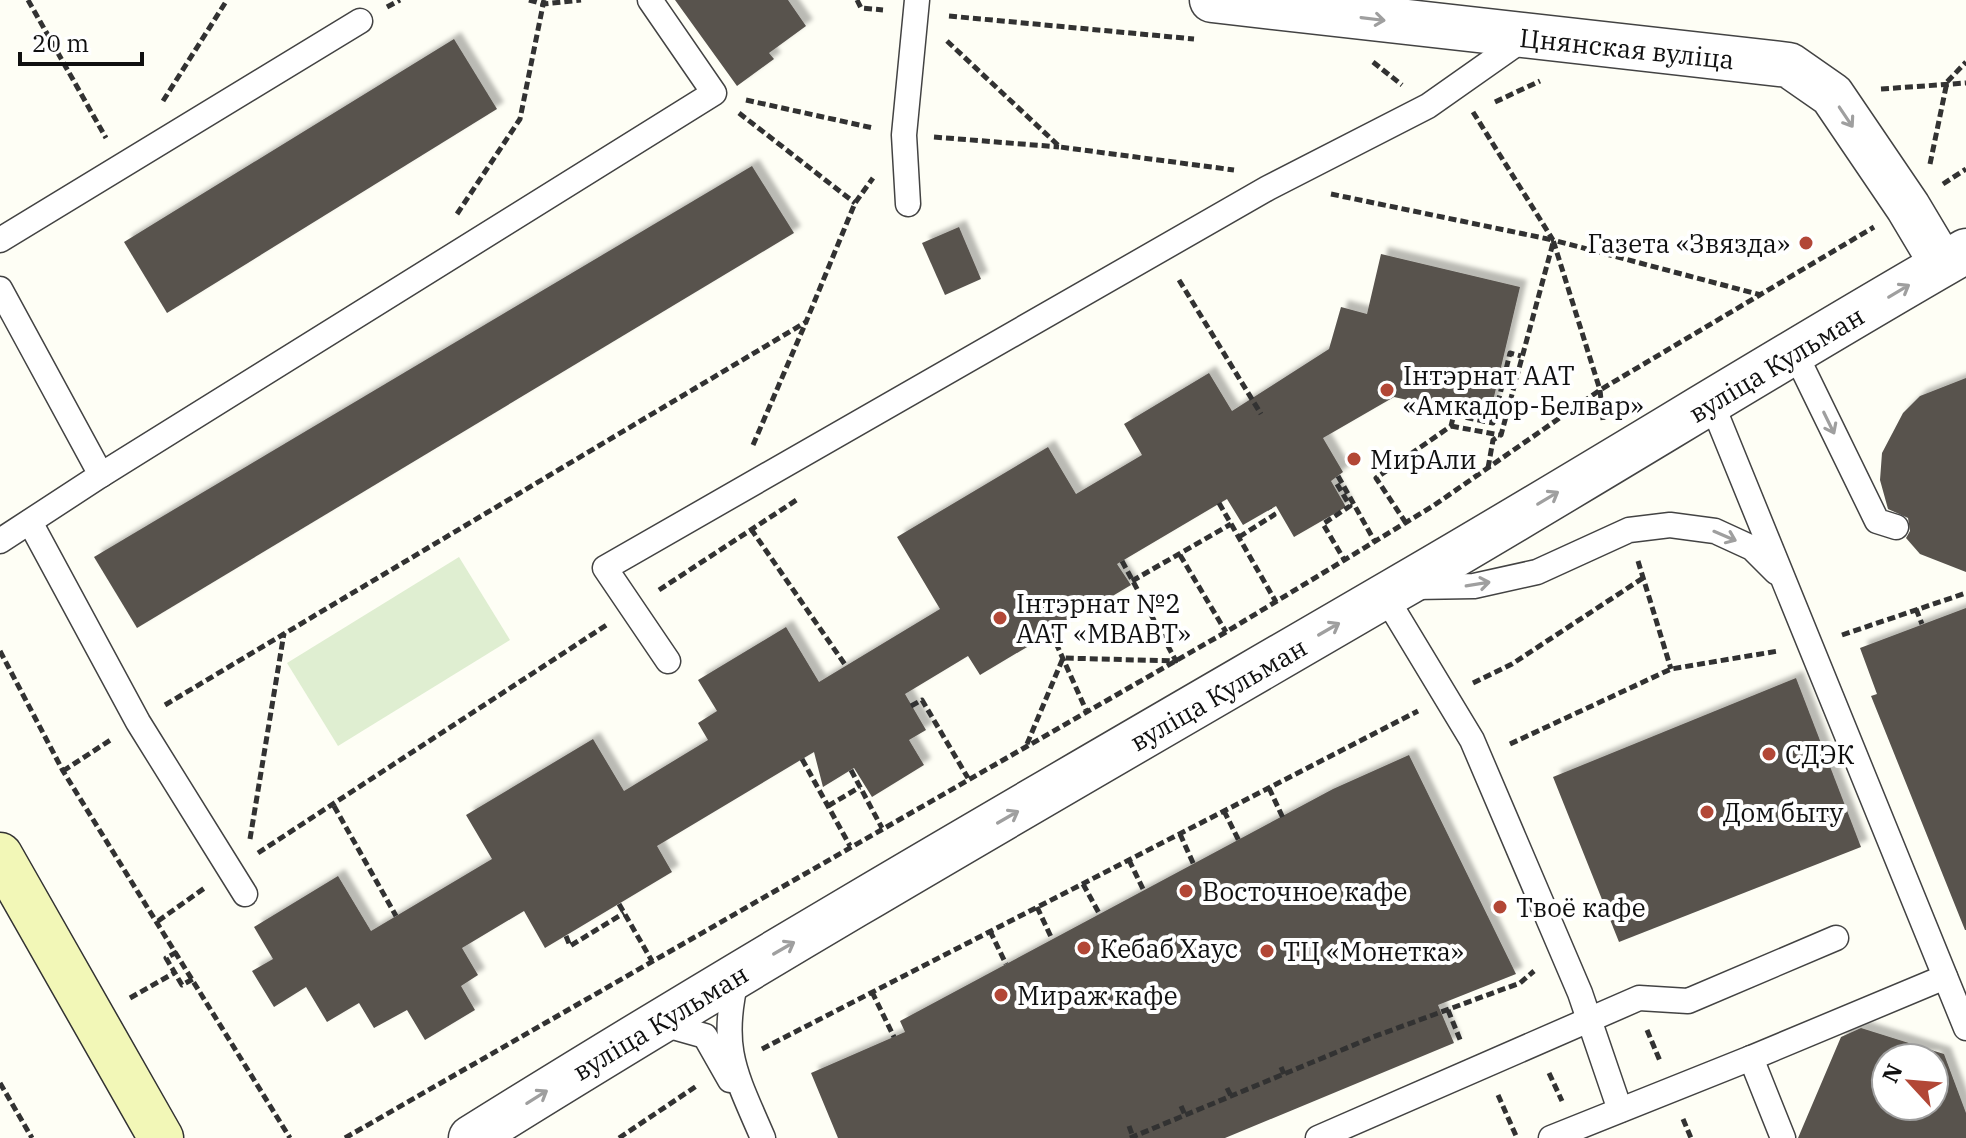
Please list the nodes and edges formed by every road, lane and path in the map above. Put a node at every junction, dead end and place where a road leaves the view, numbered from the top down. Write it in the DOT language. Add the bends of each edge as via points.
graph roads {
  1 [pos="28,0"];
  2 [pos="227,0"];
  3 [pos="529,0"];
  4 [pos="581,0"];
  5 [pos="650,0"];
  6 [pos="1212,0"];
  7 [pos="544,2"];
  8 [pos="917,7"];
  9 [pos="1431,13"];
  10 [pos="360,21"];
  11 [pos="1526,37"];
  12 [pos="1966,62"];
  13 [pos="1544,79"];
  14 [pos="1947,82"];
  15 [pos="1966,83"];
  16 [pos="714,93"];
  17 [pos="1832,95"];
  18 [pos="162,102"];
  19 [pos="1460,120"];
  20 [pos="122,166"];
  21 [pos="1966,169"];
  22 [pos="1342,187"];
  23 [pos="1268,188"];
  24 [pos="1915,202"];
  25 [pos="908,204"];
  26 [pos="453,219"];
  27 [pos="0,240"];
  28 [pos="1553,242"];
  29 [pos="1954,258"];
  30 [pos="1192,272"];
  31 [pos="1179,280"];
  32 [pos="1165,288"];
  33 [pos="0,289"];
  34 [pos="806,322"];
  35 [pos="1795,353"];
  36 [pos="1521,356"];
  37 [pos="1600,390"];
  38 [pos="1712,404"];
  39 [pos="1261,414"];
  40 [pos="1451,426"];
  41 [pos="1501,435"];
  42 [pos="1488,468"];
  43 [pos="101,475"];
  44 [pos="731,496"];
  45 [pos="803,496"];
  46 [pos="1219,503"];
  47 [pos="1270,509"];
  48 [pos="30,522"];
  49 [pos="1406,523"];
  50 [pos="1231,524"];
  51 [pos="1896,527"];
  52 [pos="752,530"];
  53 [pos="1239,537"];
  54 [pos="0,541"];
  55 [pos="1375,542"];
  56 [pos="1180,555"];
  57 [pos="1122,561"];
  58 [pos="1345,561"];
  59 [pos="1643,578"];
  60 [pos="1132,581"];
  61 [pos="1784,581"];
  62 [pos="1392,592"];
  63 [pos="1966,593"];
  64 [pos="1276,602"];
  65 [pos="632,608"];
  66 [pos="1916,609"];
  67 [pos="1922,624"];
  68 [pos="1051,632"];
  69 [pos="1226,632"];
  70 [pos="284,633"];
  71 [pos="1811,646"];
  72 [pos="0,651"];
  73 [pos="1063,658"];
  74 [pos="668,661"];
  75 [pos="1176,661"];
  76 [pos="846,666"];
  77 [pos="1446,696"];
  78 [pos="911,706"];
  79 [pos="1086,710"];
  80 [pos="138,722"];
  81 [pos="1026,744"];
  82 [pos="1480,758"];
  83 [pos="802,759"];
  84 [pos="851,770"];
  85 [pos="63,771"];
  86 [pos="968,778"];
  87 [pos="860,787"];
  88 [pos="1269,788"];
  89 [pos="333,806"];
  90 [pos="828,806"];
  91 [pos="1224,811"];
  92 [pos="1283,818"];
  93 [pos="882,828"];
  94 [pos="1180,834"];
  95 [pos="1239,841"];
  96 [pos="850,846"];
  97 [pos="0,855"];
  98 [pos="1129,860"];
  99 [pos="239,865"];
  100 [pos="1194,865"];
  101 [pos="1083,883"];
  102 [pos="1144,891"];
  103 [pos="245,894"];
  104 [pos="619,904"];
  105 [pos="1037,907"];
  106 [pos="624,913"];
  107 [pos="1100,915"];
  108 [pos="396,916"];
  109 [pos="158,921"];
  110 [pos="990,931"];
  111 [pos="566,936"];
  112 [pos="1836,938"];
  113 [pos="1052,939"];
  114 [pos="177,952"];
  115 [pos="652,961"];
  116 [pos="1006,964"];
  117 [pos="174,973"];
  118 [pos="737,976"];
  119 [pos="1945,977"];
  120 [pos="193,979"];
  121 [pos="1520,983"];
  122 [pos="872,992"];
  123 [pos="93,1019"];
  124 [pos="1589,1021"];
  125 [pos="657,1022"];
  126 [pos="1966,1028"];
  127 [pos="894,1037"];
  128 [pos="1751,1058"];
  129 [pos="728,1067"];
  130 [pos="1281,1067"];
  131 [pos="1284,1074"];
  132 [pos="0,1083"];
  133 [pos="1493,1083"];
  134 [pos="1227,1088"];
  135 [pos="1231,1096"];
  136 [pos="1181,1106"];
  137 [pos="1620,1110"];
  138 [pos="1185,1115"];
  139 [pos="1129,1126"];
  140 [pos="1132,1137"];
  141 [pos="32,1138"];
  142 [pos="161,1138"];
  143 [pos="290,1138"];
  144 [pos="345,1138"];
  145 [pos="471,1138"];
  146 [pos="619,1138"];
  147 [pos="757,1138"];
  148 [pos="763,1138"];
  149 [pos="1318,1138"];
  150 [pos="1517,1138"];
  151 [pos="1551,1138"];
  152 [pos="1783,1138"];
  1 -- 20 [label="path"];
  2 -- 18 [label="path"];
  3 -- 7 [label="path"];
  4 -- 7 [label="path"];
  5 -- 16 [label="lane"];
  6 -- 9 [label="street, Цнянская вуліца, one-way"];
  7 -- 26 [label="path" via="520,119"];
  8 -- 23 [label="path" via="1060,147 1238,171"];
  8 -- 25 [label="lane" via="904,135"];
  9 -- 11 [label="street, Цнянская вуліца"];
  10 -- 20 [label="lane"];
  11 -- 17 [label="street, Цнянская вуліца" via="1789,65"];
  11 -- 23 [label="lane" via="1428,106"];
  12 -- 14 [label="path"];
  13 -- 19 [label="path"];
  14 -- 15 [label="path"];
  14 -- 17 [label="path"];
  14 -- 24 [label="path"];
  16 -- 34 [label="path" via="855,203"];
  16 -- 43 [label="lane"];
  17 -- 24 [label="street, Цнянская вуліца, one-way"];
  20 -- 27 [label="lane"];
  21 -- 24 [label="path"];
  22 -- 28 [label="path" via="1329,194"];
  23 -- 44 [label="lane"];
  24 -- 29 [label="street, Цнянская вуліца"];
  24 -- 37 [label="path"];
  28 -- 36 [label="path"];
  28 -- 37 [label="path"];
  35 -- 29 [label="street, вуліца Кульман, one-way"];
  30 -- 31 [label="path"];
  31 -- 32 [label="path"];
  31 -- 39 [label="path"];
  33 -- 43 [label="lane"];
  34 -- 44 [label="path"];
  34 -- 70 [label="path"];
  35 -- 38 [label="street, вуліца Кульман"];
  35 -- 51 [label="lane, one-way" via="1877,521"];
  36 -- 40 [label="path" via="1510,353 1493,423 1455,413"];
  36 -- 41 [label="path"];
  37 -- 42 [label="path"];
  38 -- 61 [label="lane"];
  62 -- 38 [label="street, вуліца Кульман, one-way"];
  40 -- 41 [label="path"];
  40 -- 49 [label="path" via="1376,478"];
  41 -- 42 [label="path" via="1493,440"];
  42 -- 49 [label="path"];
  43 -- 48 [label="lane"];
  44 -- 52 [label="path"];
  44 -- 65 [label="lane" via="605,568"];
  45 -- 52 [label="path"];
  46 -- 50 [label="path"];
  47 -- 53 [label="path" via="1274,515"];
  48 -- 54 [label="lane"];
  48 -- 80 [label="lane"];
  49 -- 55 [label="path"];
  50 -- 53 [label="path"];
  50 -- 56 [label="path"];
  52 -- 65 [label="path"];
  52 -- 76 [label="path"];
  53 -- 64 [label="path"];
  55 -- 58 [label="path"];
  55 -- 58 [label="path" via="1337,482 1350,506 1323,524"];
  56 -- 60 [label="path"];
  56 -- 69 [label="path"];
  57 -- 60 [label="path"];
  58 -- 64 [label="path"];
  59 -- 77 [label="path" via="1512,664"];
  60 -- 75 [label="path"];
  62 -- 61 [label="lane, one-way" via="1474,586 1537,572 1629,530 1670,525 1715,531 1752,548"];
  61 -- 71 [label="lane"];
  62 -- 77 [label="lane"];
  118 -- 62 [label="street, вуліца Кульман, one-way"];
  63 -- 66 [label="path"];
  64 -- 69 [label="path"];
  65 -- 74 [label="lane"];
  65 -- 89 [label="path"];
  66 -- 67 [label="path"];
  66 -- 71 [label="path"];
  68 -- 73 [label="path"];
  69 -- 75 [label="path"];
  70 -- 80 [label="path"];
  70 -- 99 [label="path"];
  71 -- 82 [label="path" via="1671,669"];
  71 -- 119 [label="lane"];
  72 -- 85 [label="path"];
  73 -- 75 [label="path"];
  73 -- 79 [label="path"];
  73 -- 81 [label="path"];
  75 -- 79 [label="path"];
  77 -- 82 [label="lane"];
  77 -- 88 [label="path"];
  78 -- 86 [label="path" via="922,700"];
  79 -- 81 [label="path"];
  80 -- 85 [label="path"];
  80 -- 99 [label="lane"];
  81 -- 86 [label="path"];
  82 -- 124 [label="lane"];
  83 -- 90 [label="path"];
  84 -- 87 [label="path"];
  85 -- 109 [label="path"];
  86 -- 93 [label="path"];
  87 -- 90 [label="path"];
  87 -- 93 [label="path"];
  88 -- 91 [label="path"];
  88 -- 92 [label="path"];
  89 -- 99 [label="path"];
  89 -- 108 [label="path"];
  90 -- 96 [label="path"];
  91 -- 94 [label="path"];
  91 -- 95 [label="path"];
  93 -- 96 [label="path"];
  94 -- 98 [label="path"];
  94 -- 100 [label="path"];
  96 -- 115 [label="path"];
  97 -- 123 [label="main road"];
  98 -- 101 [label="path"];
  98 -- 102 [label="path"];
  99 -- 103 [label="lane"];
  99 -- 109 [label="path"];
  101 -- 105 [label="path"];
  101 -- 107 [label="path"];
  104 -- 106 [label="path"];
  105 -- 110 [label="path"];
  105 -- 113 [label="path"];
  106 -- 111 [label="path" via="570,946"];
  106 -- 115 [label="path"];
  109 -- 114 [label="path"];
  110 -- 116 [label="path"];
  110 -- 122 [label="path"];
  112 -- 124 [label="lane" via="1688,1001 1639,998"];
  114 -- 117 [label="path" via="166,958"];
  114 -- 120 [label="path"];
  115 -- 144 [label="path"];
  117 -- 120 [label="path" via="182,985"];
  117 -- 123 [label="path"];
  118 -- 125 [label="street, вуліца Кульман"];
  118 -- 129 [label="lane" via="727,1017"];
  119 -- 126 [label="lane"];
  119 -- 128 [label="lane"];
  120 -- 143 [label="path"];
  121 -- 131 [label="path" via="1372,1034"];
  122 -- 127 [label="path"];
  122 -- 129 [label="path"];
  123 -- 142 [label="main road"];
  124 -- 137 [label="lane"];
  124 -- 149 [label="lane"];
  125 -- 129 [label="lane" via="705,1036"];
  145 -- 125 [label="street, вуліца Кульман, one-way"];
  128 -- 137 [label="lane"];
  128 -- 152 [label="lane"];
  129 -- 146 [label="path"];
  129 -- 147 [label="lane"];
  129 -- 148 [label="lane"];
  130 -- 131 [label="path"];
  131 -- 135 [label="path"];
  132 -- 141 [label="path"];
  133 -- 150 [label="path"];
  134 -- 135 [label="path"];
  135 -- 138 [label="path"];
  136 -- 138 [label="path"];
  137 -- 151 [label="lane"];
  138 -- 140 [label="path"];
  139 -- 140 [label="path"];
}
